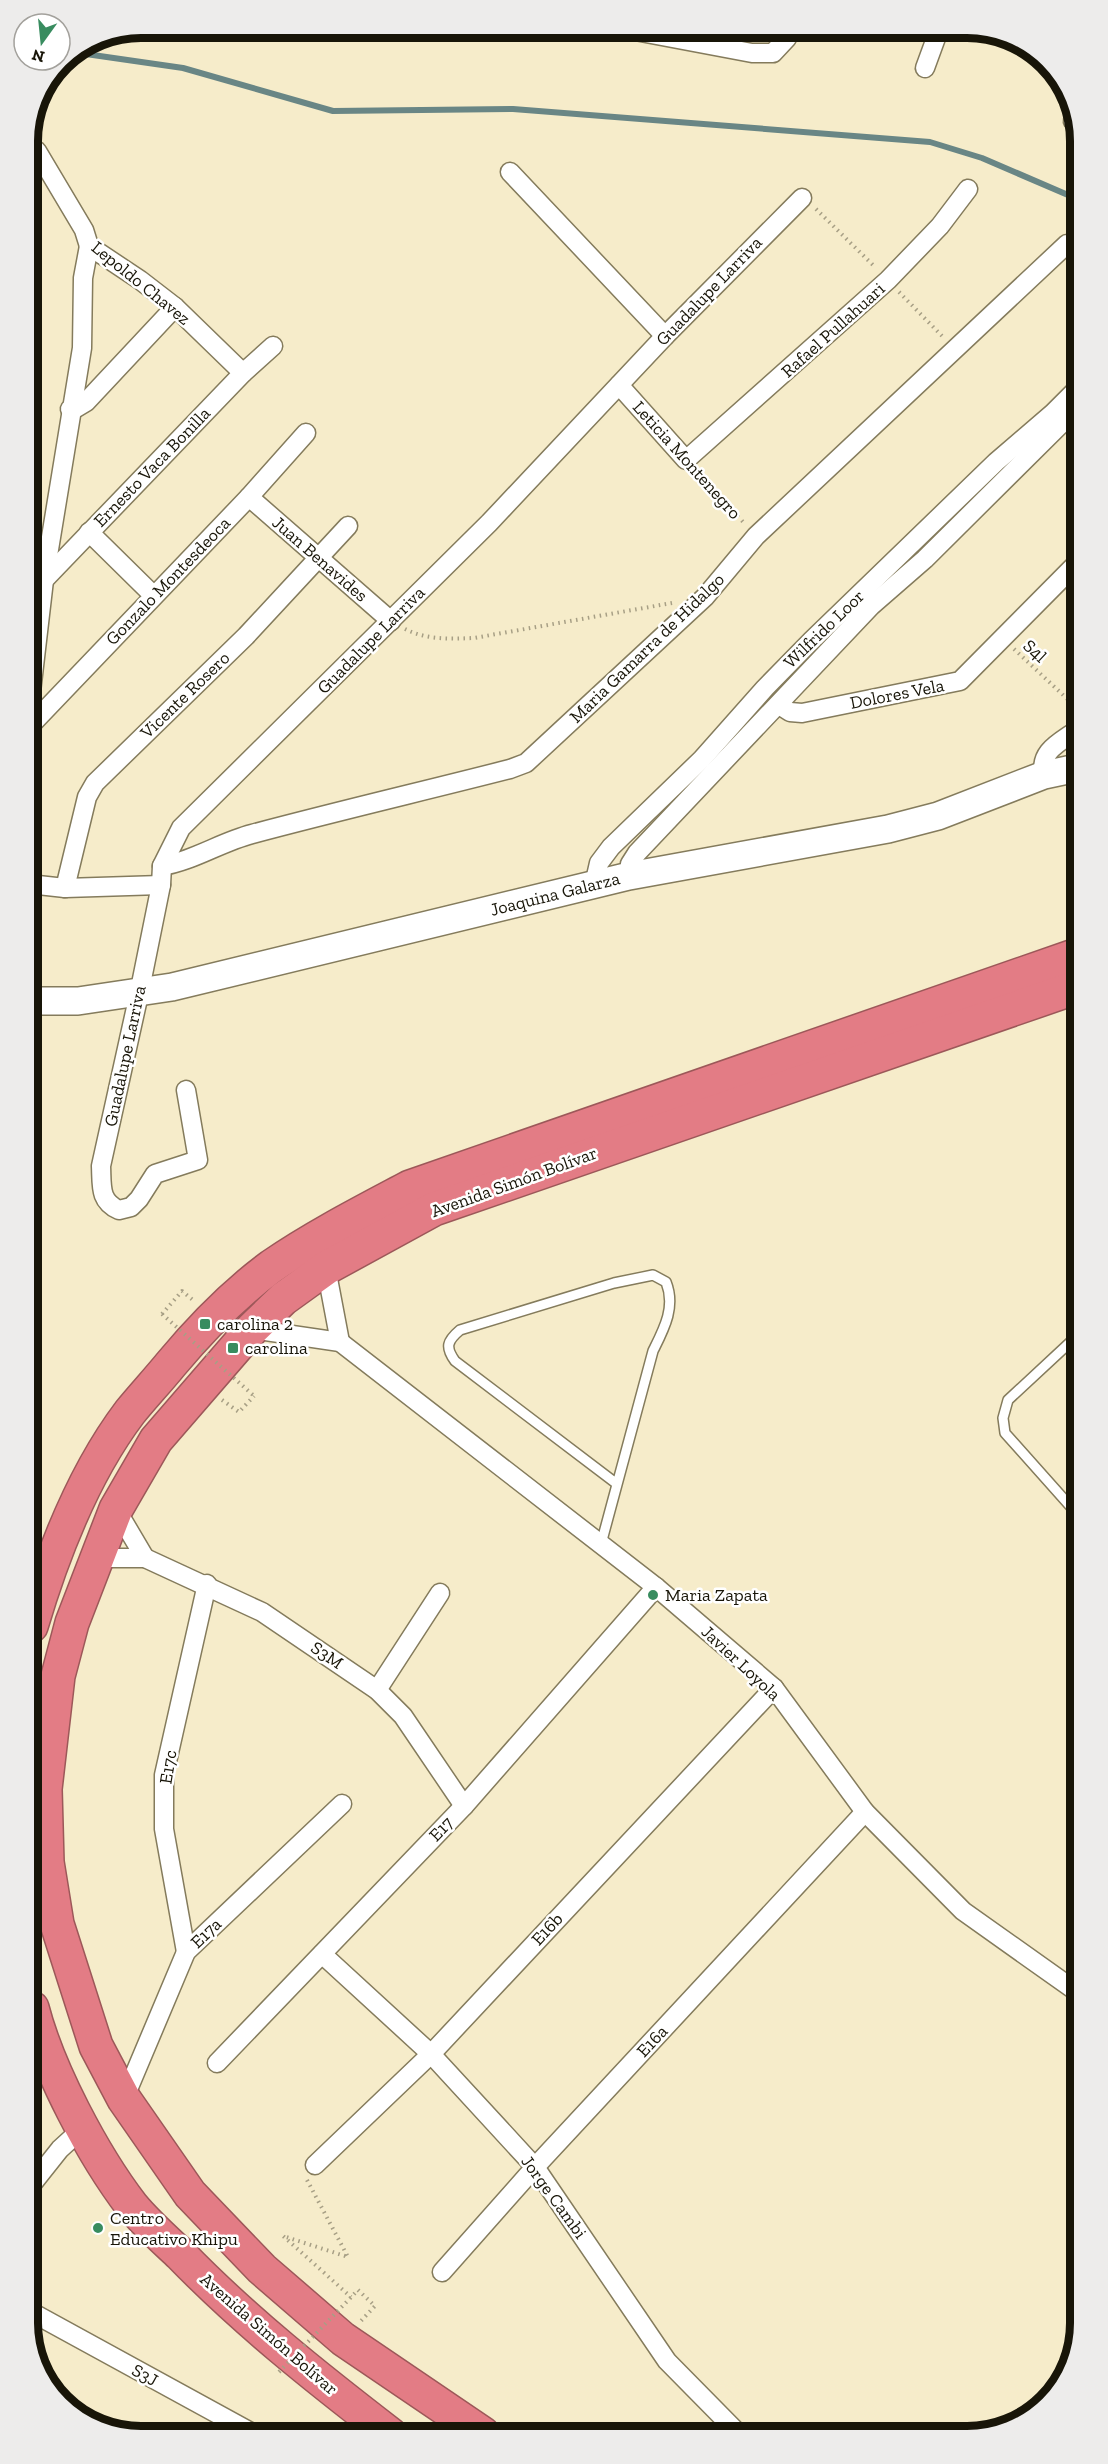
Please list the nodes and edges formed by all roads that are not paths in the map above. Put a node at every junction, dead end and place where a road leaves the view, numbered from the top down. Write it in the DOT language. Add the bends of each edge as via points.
graph roads {
  1 [pos="672,38"];
  2 [pos="787,38"];
  3 [pos="936,38"];
  4 [pos="925,68"];
  5 [pos="38,154"];
  6 [pos="510,172"];
  7 [pos="968,189"];
  8 [pos="802,198"];
  9 [pos="1067,244"];
  10 [pos="89,246"];
  11 [pos="175,307"];
  12 [pos="665,336"];
  13 [pos="273,346"];
  14 [pos="243,373"];
  15 [pos="619,385"];
  16 [pos="1070,396"];
  17 [pos="70,409"];
  18 [pos="1070,414"];
  19 [pos="306,433"];
  20 [pos="686,460"];
  21 [pos="249,497"];
  22 [pos="348,525"];
  23 [pos="89,532"];
  24 [pos="317,558"];
  25 [pos="38,568"];
  26 [pos="1070,570"];
  27 [pos="38,576"];
  28 [pos="153,596"];
  29 [pos="391,621"];
  30 [pos="779,705"];
  31 [pos="38,717"];
  32 [pos="1070,735"];
  33 [pos="1070,769"];
  34 [pos="1044,775"];
  35 [pos="162,866"];
  36 [pos="629,876"];
  37 [pos="38,885"];
  38 [pos="160,885"];
  39 [pos="594,885"];
  40 [pos="65,888"];
  41 [pos="1070,957"];
  42 [pos="1070,989"];
  43 [pos="139,994"];
  44 [pos="38,1001"];
  45 [pos="186,1090"];
  46 [pos="327,1268"];
  47 [pos="252,1329"];
  48 [pos="340,1342"];
  49 [pos="1070,1342"];
  50 [pos="617,1484"];
  51 [pos="1070,1505"];
  52 [pos="116,1509"];
  53 [pos="601,1544"];
  54 [pos="96,1558"];
  55 [pos="145,1558"];
  56 [pos="207,1584"];
  57 [pos="656,1587"];
  58 [pos="440,1593"];
  59 [pos="38,1603"];
  60 [pos="774,1688"];
  61 [pos="377,1690"];
  62 [pos="342,1804"];
  63 [pos="464,1806"];
  64 [pos="865,1812"];
  65 [pos="186,1952"];
  66 [pos="322,1954"];
  67 [pos="1070,1987"];
  68 [pos="38,2023"];
  69 [pos="431,2054"];
  70 [pos="217,2063"];
  71 [pos="124,2099"];
  72 [pos="82,2128"];
  73 [pos="315,2165"];
  74 [pos="536,2167"];
  75 [pos="38,2174"];
  76 [pos="442,2272"];
  77 [pos="38,2316"];
  78 [pos="240,2426"];
  79 [pos="379,2426"];
  80 [pos="471,2426"];
  81 [pos="731,2426"];
  1 -- 2 [label="street" via="752,53 773,53"];
  3 -- 4 [label="street"];
  5 -- 10 [label="street, Lepoldo Chavez" via="84,230"];
  6 -- 12 [label="street"];
  7 -- 20 [label="street, Rafael Pullahuari" via="940,226 888,280"];
  8 -- 12 [label="street, Guadalupe Larriva"];
  9 -- 35 [label="street, Maria Gamarra de Hidalgo" via="756,536 705,597 526,763 242,837"];
  10 -- 11 [label="street, Lepoldo Chavez"];
  10 -- 17 [label="street" via="82,278 82,348"];
  11 -- 14 [label="street, Lepoldo Chavez"];
  11 -- 17 [label="street" via="86,402"];
  12 -- 15 [label="street, Guadalupe Larriva"];
  13 -- 14 [label="street, Ernesto Vaca Bonilla"];
  14 -- 23 [label="street, Ernesto Vaca Bonilla"];
  15 -- 20 [label="street, Leticia Montenegro"];
  15 -- 29 [label="street, Guadalupe Larriva"];
  16 -- 39 [label="street, Wilfrido Loor" via="996,462 765,687 702,759 610,847 598,863"];
  17 -- 25 [label="street"];
  18 -- 30 [label="street, Wilfrido Loor" via="925,559 871,606"];
  19 -- 21 [label="street, Gonzalo Montesdeoca"];
  21 -- 24 [label="street, Juan Benavides"];
  21 -- 28 [label="street, Gonzalo Montesdeoca"];
  22 -- 24 [label="street, Vicente Rosero"];
  23 -- 27 [label="street, Ernesto Vaca Bonilla"];
  23 -- 28 [label="street"];
  24 -- 29 [label="street, Juan Benavides"];
  24 -- 40 [label="street, Vicente Rosero" via="246,636 95,783 87,797"];
  26 -- 30 [label="street, Dolores Vela" via="967,676 955,683 802,713"];
  28 -- 31 [label="street, Gonzalo Montesdeoca"];
  29 -- 35 [label="street, Guadalupe Larriva" via="181,828"];
  30 -- 36 [label="street, Wilfrido Loor" via="637,853"];
  32 -- 34 [label="street" via="1047,753 1042,763"];
  33 -- 34 [label="street, Joaquina Galarza"];
  34 -- 36 [label="street, Joaquina Galarza" via="938,816 888,829"];
  35 -- 38 [label="street, Guadalupe Larriva"];
  36 -- 39 [label="street, Joaquina Galarza"];
  37 -- 40 [label="street"];
  38 -- 40 [label="street"];
  38 -- 43 [label="street, Guadalupe Larriva"];
  39 -- 43 [label="street, Joaquina Galarza"];
  41 -- 59 [label="highway, Avenida Simón Bolívar" via="410,1186 317,1236 270,1268 205,1324 130,1413 97,1464"];
  42 -- 46 [label="highway, Avenida Simón Bolívar" via="434,1209"];
  43 -- 44 [label="street, Joaquina Galarza"];
  43 -- 45 [label="street, Guadalupe Larriva" via="101,1166 102,1193 111,1206 124,1210 139,1198 154,1174 198,1160"];
  46 -- 47 [label="highway, Avenida Simón Bolívar" via="284,1299"];
  46 -- 48 [label="street"];
  47 -- 48 [label="street, Javier Loyola"];
  47 -- 52 [label="highway, Avenida Simón Bolívar" via="156,1440"];
  48 -- 53 [label="street, Javier Loyola"];
  49 -- 51 [label="lane" via="1008,1400 1003,1419 1005,1433"];
  50 -- 50 [label="lane" via="653,1351 665,1328 672,1301 666,1282 653,1275 614,1283 460,1330 450,1338 447,1344 455,1361"];
  50 -- 53 [label="lane"];
  52 -- 54 [label="highway, Avenida Simón Bolívar"];
  52 -- 55 [label="street"];
  53 -- 57 [label="street, Javier Loyola"];
  54 -- 55 [label="street, S3M"];
  54 -- 71 [label="highway, Avenida Simón Bolívar" via="58,1676 45,1789 47,1862 57,1924 96,2046"];
  55 -- 56 [label="street, S3M"];
  56 -- 61 [label="street, S3M" via="262,1612"];
  56 -- 65 [label="street, E17c" via="164,1775 164,1829"];
  57 -- 60 [label="street, Javier Loyola"];
  57 -- 63 [label="street, E17"];
  58 -- 61 [label="street"];
  60 -- 64 [label="street, Javier Loyola"];
  60 -- 69 [label="street, E16b"];
  61 -- 63 [label="street, S3M" via="404,1716"];
  62 -- 65 [label="street, E17a"];
  63 -- 66 [label="street, E17"];
  64 -- 67 [label="street, Javier Loyola" via="963,1911"];
  64 -- 74 [label="street, E16a"];
  65 -- 71 [label="street, E17a"];
  66 -- 69 [label="street, Jorge Cambi"];
  66 -- 70 [label="street, E17"];
  68 -- 72 [label="highway, Avenida Simón Bolívar"];
  69 -- 73 [label="street, E16b"];
  69 -- 74 [label="street, Jorge Cambi"];
  71 -- 80 [label="highway, Avenida Simón Bolívar" via="190,2194 262,2269 343,2340"];
  72 -- 75 [label="street"];
  72 -- 79 [label="highway, Avenida Simón Bolívar" via="133,2206 208,2283 281,2349"];
  74 -- 76 [label="street, E16a"];
  74 -- 81 [label="street, Jorge Cambi" via="667,2361"];
  77 -- 78 [label="street, S3J"];
}
